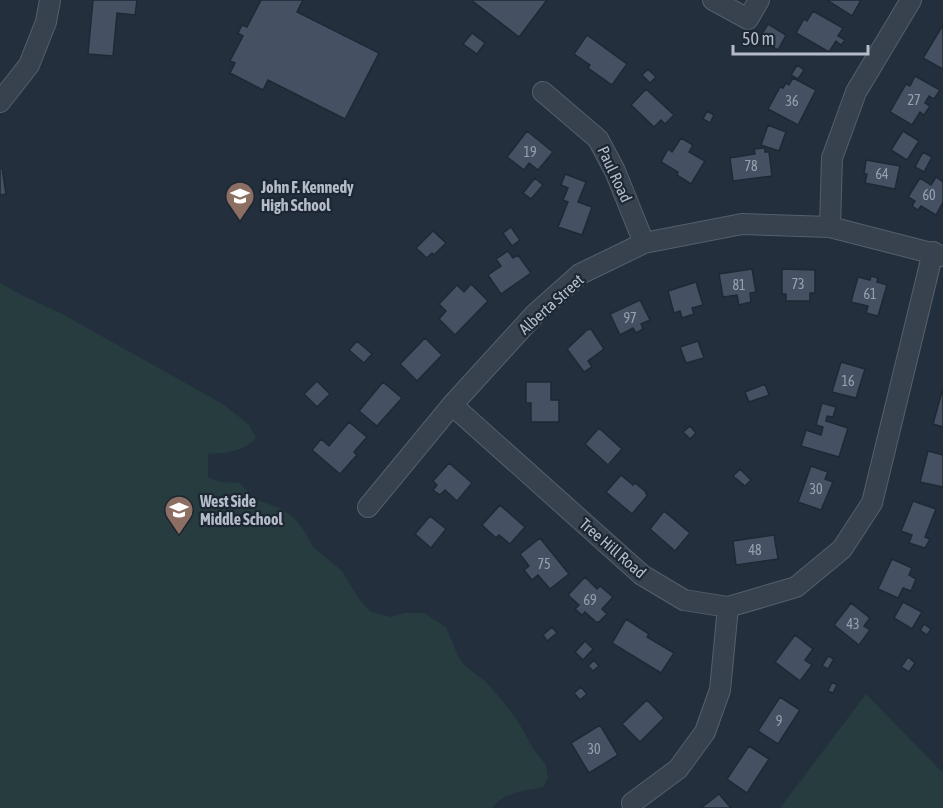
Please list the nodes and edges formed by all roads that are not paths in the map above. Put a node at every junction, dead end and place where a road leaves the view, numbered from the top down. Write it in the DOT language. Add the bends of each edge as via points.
graph roads {
  1 [pos="50,0"];
  2 [pos="713,0"];
  3 [pos="759,0"];
  4 [pos="911,0"];
  5 [pos="543,92"];
  6 [pos="0,102"];
  7 [pos="830,227"];
  8 [pos="644,243"];
  9 [pos="938,254"];
  10 [pos="452,405"];
  11 [pos="369,507"];
  12 [pos="728,607"];
  13 [pos="632,803"];
  1 -- 6 [label="street" via="29,65"];
  2 -- 3 [label="street" via="748,19"];
  4 -- 7 [label="street" via="856,92 832,158"];
  5 -- 8 [label="street, Paul Road" via="598,139"];
  7 -- 8 [label="street, Alberta Street" via="742,224"];
  7 -- 9 [label="street, Alberta Street"];
  8 -- 10 [label="street, Alberta Street" via="580,274 535,314"];
  9 -- 12 [label="street, Tree Hill Road" via="872,503 842,549 796,587"];
  10 -- 11 [label="street, Alberta Street"];
  10 -- 12 [label="street, Tree Hill Road" via="642,575 684,600"];
  12 -- 13 [label="street" via="720,690 705,732 678,769"];
}
